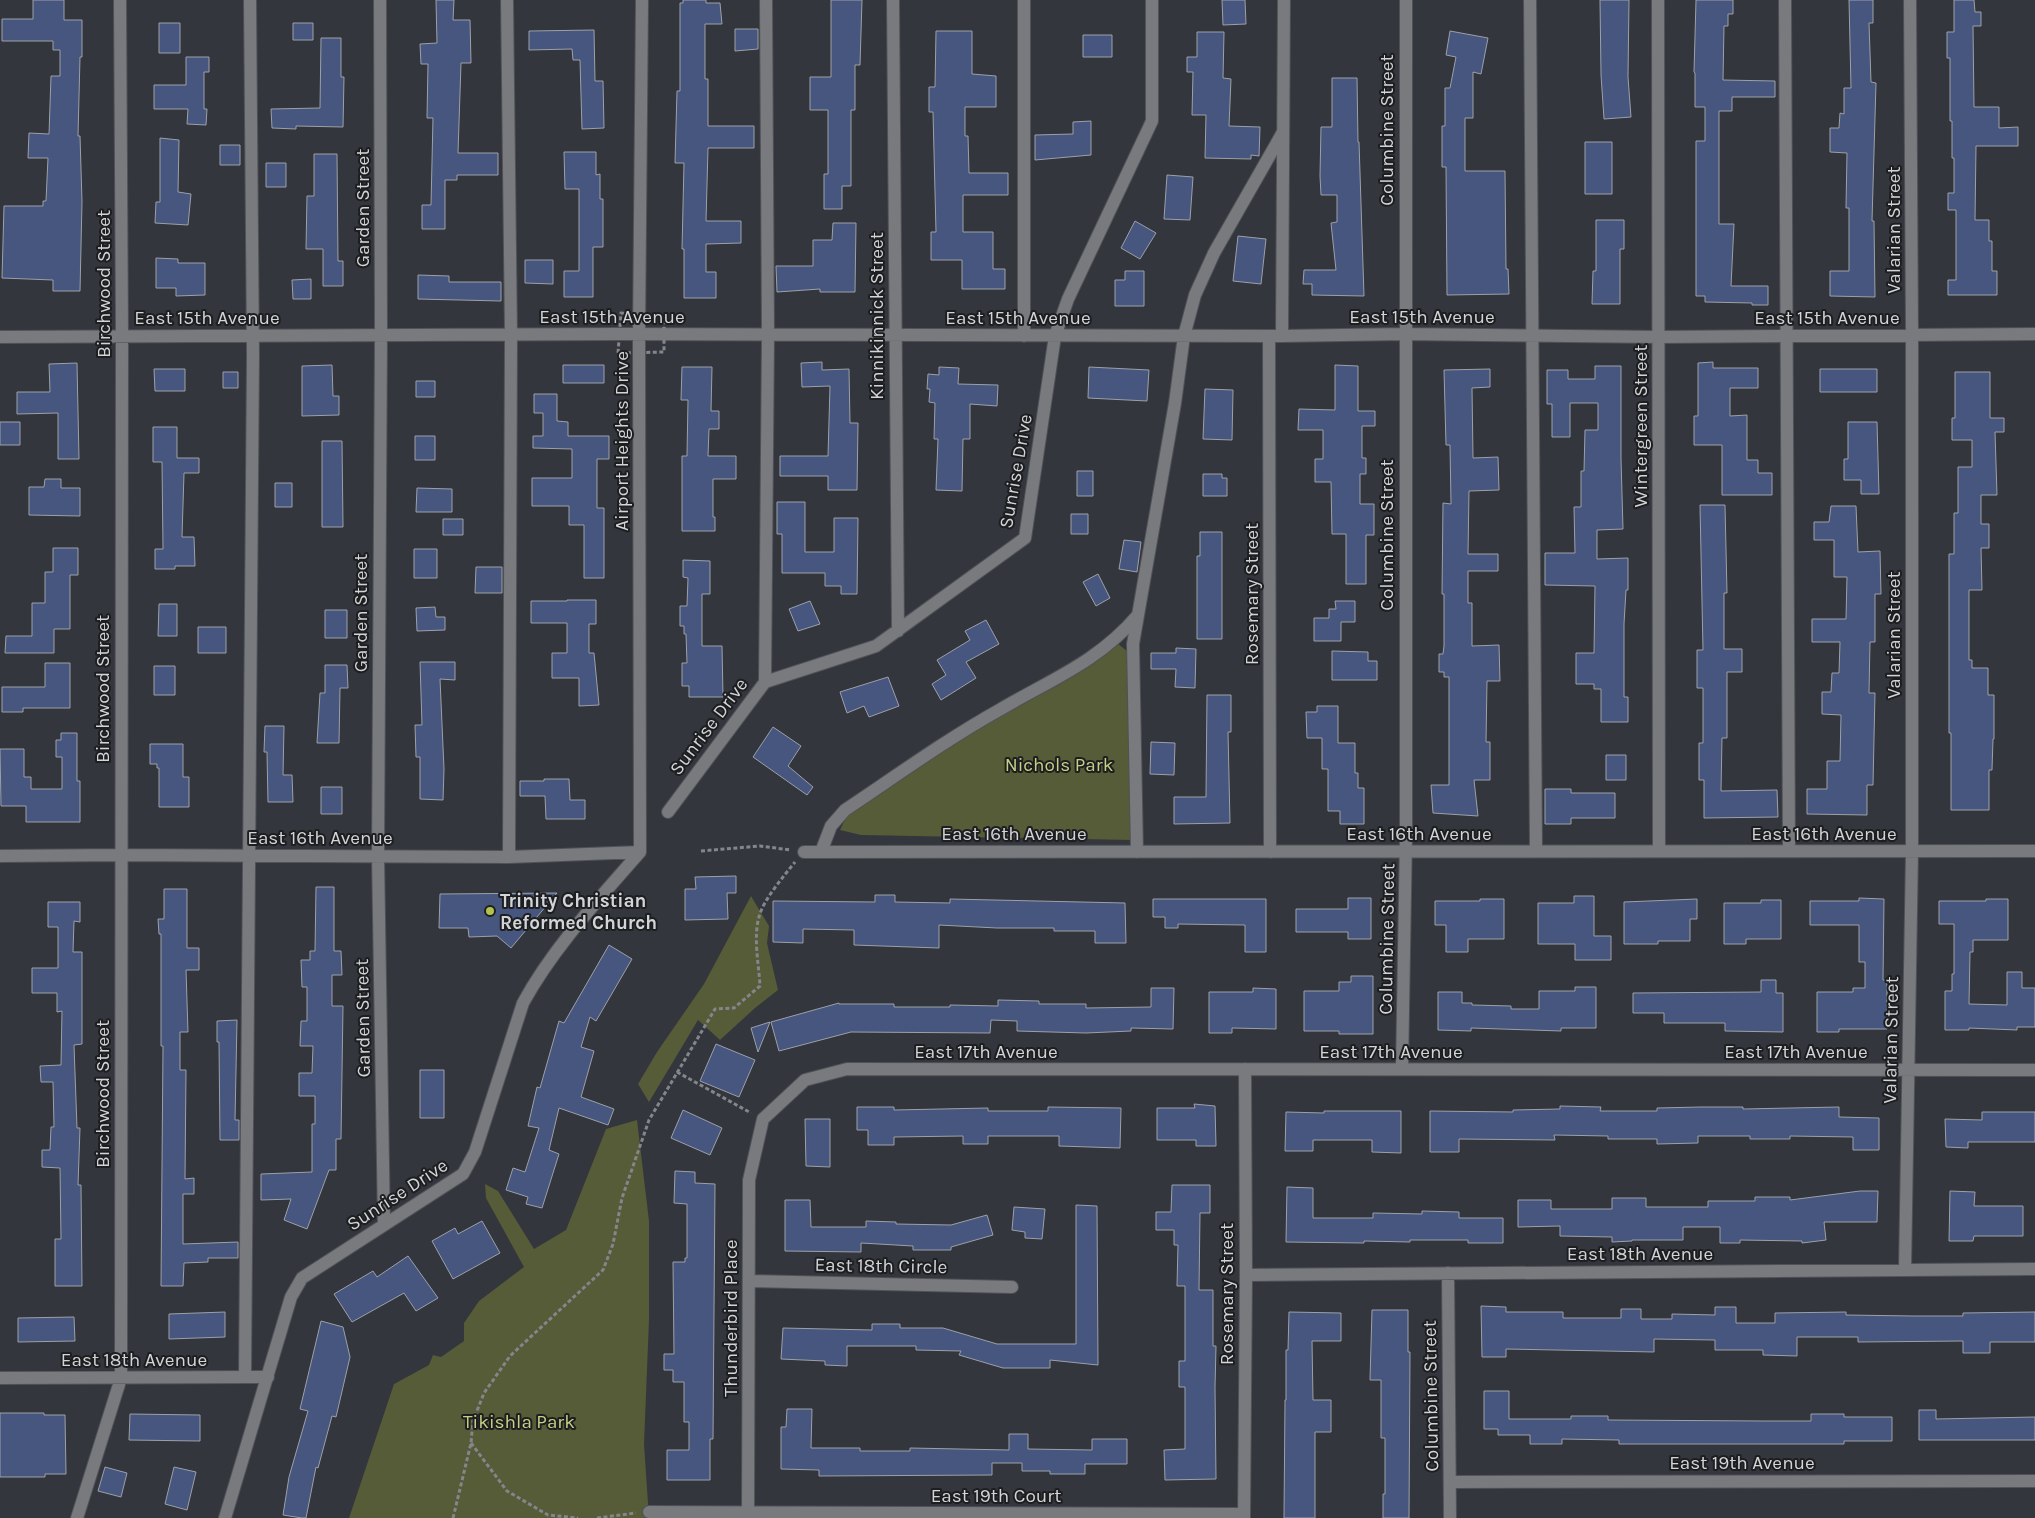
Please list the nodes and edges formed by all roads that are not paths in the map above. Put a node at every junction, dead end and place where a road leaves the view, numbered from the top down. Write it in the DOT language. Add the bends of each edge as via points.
graph roads {
  1 [pos="120,0"];
  2 [pos="250,0"];
  3 [pos="380,0"];
  4 [pos="507,0"];
  5 [pos="642,0"];
  6 [pos="766,0"];
  7 [pos="893,0"];
  8 [pos="1024,0"];
  9 [pos="1152,0"];
  10 [pos="1284,0"];
  11 [pos="1406,0"];
  12 [pos="1530,0"];
  13 [pos="1658,0"];
  14 [pos="1785,0"];
  15 [pos="1910,0"];
  16 [pos="1283,132"];
  17 [pos="639,334"];
  18 [pos="1404,334"];
  19 [pos="2035,334"];
  20 [pos="381,335"];
  21 [pos="511,335"];
  22 [pos="768,335"];
  23 [pos="895,335"];
  24 [pos="1532,335"];
  25 [pos="122,336"];
  26 [pos="253,336"];
  27 [pos="1024,336"];
  28 [pos="1055,336"];
  29 [pos="1184,336"];
  30 [pos="1275,336"];
  31 [pos="1786,336"];
  32 [pos="1912,336"];
  33 [pos="0,337"];
  34 [pos="1659,337"];
  35 [pos="1138,616"];
  36 [pos="898,631"];
  37 [pos="765,682"];
  38 [pos="668,812"];
  39 [pos="1406,851"];
  40 [pos="1536,851"];
  41 [pos="1659,851"];
  42 [pos="1789,851"];
  43 [pos="1912,851"];
  44 [pos="2035,851"];
  45 [pos="640,852"];
  46 [pos="804,852"];
  47 [pos="820,852"];
  48 [pos="1137,852"];
  49 [pos="1270,852"];
  50 [pos="121,854"];
  51 [pos="0,856"];
  52 [pos="249,856"];
  53 [pos="378,856"];
  54 [pos="509,857"];
  55 [pos="1245,1069"];
  56 [pos="1402,1069"];
  57 [pos="1908,1070"];
  58 [pos="2035,1070"];
  59 [pos="763,1119"];
  60 [pos="384,1226"];
  61 [pos="2035,1269"];
  62 [pos="1905,1270"];
  63 [pos="1448,1273"];
  64 [pos="1246,1275"];
  65 [pos="749,1282"];
  66 [pos="1012,1287"];
  67 [pos="245,1377"];
  68 [pos="268,1377"];
  69 [pos="0,1378"];
  70 [pos="121,1378"];
  71 [pos="2035,1481"];
  72 [pos="1450,1482"];
  73 [pos="648,1512"];
  74 [pos="748,1516"];
  75 [pos="1244,1516"];
  76 [pos="77,1518"];
  77 [pos="224,1518"];
  78 [pos="1450,1518"];
  1 -- 25 [label="street, Birchwood Street"];
  2 -- 26 [label="street"];
  3 -- 20 [label="street, Garden Street"];
  4 -- 21 [label="street"];
  5 -- 17 [label="street, Airport Heights Drive"];
  6 -- 22 [label="street"];
  7 -- 23 [label="street, Kinnikinnick Street"];
  8 -- 27 [label="street"];
  9 -- 28 [label="street, Sunrise Drive" via="1152,121 1068,299"];
  10 -- 16 [label="street, Rosemary Street"];
  11 -- 18 [label="street, Columbine Street"];
  12 -- 24 [label="street"];
  13 -- 34 [label="street, Wintergreen Street"];
  14 -- 31 [label="street"];
  15 -- 32 [label="street, Valarian Street"];
  16 -- 29 [label="street" via="1214,253 1195,295"];
  16 -- 30 [label="street, Rosemary Street"];
  17 -- 21 [label="street, East 15th Avenue"];
  17 -- 22 [label="street, East 15th Avenue"];
  17 -- 45 [label="street, Airport Heights Drive"];
  18 -- 24 [label="street, East 15th Avenue"];
  18 -- 30 [label="street, East 15th Avenue"];
  18 -- 39 [label="street, Columbine Street"];
  19 -- 32 [label="street, East 15th Avenue"];
  20 -- 21 [label="street, East 15th Avenue"];
  20 -- 26 [label="street, East 15th Avenue"];
  20 -- 53 [label="street, Garden Street"];
  21 -- 54 [label="street"];
  22 -- 23 [label="street, East 15th Avenue"];
  22 -- 37 [label="street"];
  23 -- 27 [label="street, East 15th Avenue"];
  23 -- 36 [label="street, Kinnikinnick Street"];
  24 -- 34 [label="street, East 15th Avenue"];
  24 -- 40 [label="street"];
  25 -- 26 [label="street, East 15th Avenue"];
  25 -- 33 [label="street, East 15th Avenue"];
  25 -- 50 [label="street, Birchwood Street"];
  26 -- 52 [label="street"];
  27 -- 28 [label="street, East 15th Avenue"];
  28 -- 29 [label="street, East 15th Avenue"];
  28 -- 36 [label="street, Sunrise Drive" via="1025,538"];
  29 -- 30 [label="street, East 15th Avenue"];
  29 -- 35 [label="street"];
  30 -- 49 [label="street, Rosemary Street"];
  31 -- 32 [label="street, East 15th Avenue"];
  31 -- 34 [label="street, East 15th Avenue"];
  31 -- 42 [label="street"];
  32 -- 43 [label="street, Valarian Street"];
  34 -- 41 [label="street, Wintergreen Street"];
  35 -- 47 [label="street" via="1123,633 1089,660 1000,709 845,810 831,826"];
  35 -- 48 [label="street" via="1133,644"];
  36 -- 37 [label="street, Sunrise Drive" via="876,646"];
  37 -- 38 [label="street, Sunrise Drive"];
  39 -- 40 [label="street, East 16th Avenue"];
  39 -- 49 [label="street, East 16th Avenue"];
  39 -- 56 [label="street, Columbine Street"];
  40 -- 41 [label="street, East 16th Avenue"];
  41 -- 42 [label="street, East 16th Avenue"];
  42 -- 43 [label="street, East 16th Avenue"];
  43 -- 44 [label="street, East 16th Avenue"];
  43 -- 57 [label="street, Valarian Street"];
  45 -- 54 [label="street, East 16th Avenue"];
  45 -- 60 [label="street, Sunrise Drive" via="593,906 530,990 475,1152 463,1174"];
  46 -- 47 [label="street, East 16th Avenue"];
  47 -- 48 [label="street, East 16th Avenue"];
  48 -- 49 [label="street, East 16th Avenue"];
  50 -- 51 [label="street, East 16th Avenue"];
  50 -- 52 [label="street, East 16th Avenue"];
  50 -- 70 [label="street, Birchwood Street"];
  52 -- 53 [label="street, East 16th Avenue"];
  52 -- 67 [label="street"];
  53 -- 54 [label="street, East 16th Avenue"];
  53 -- 60 [label="street, Garden Street"];
  55 -- 56 [label="street, East 17th Avenue"];
  55 -- 59 [label="street, East 17th Avenue" via="847,1069 804,1080"];
  55 -- 64 [label="street, Rosemary Street"];
  56 -- 57 [label="street, East 17th Avenue"];
  57 -- 58 [label="street, East 17th Avenue"];
  57 -- 62 [label="street, Valarian Street"];
  59 -- 65 [label="street, Thunderbird Place" via="749,1180"];
  60 -- 68 [label="street, Sunrise Drive" via="302,1278 292,1297"];
  61 -- 62 [label="street, East 18th Avenue"];
  62 -- 63 [label="street, East 18th Avenue"];
  63 -- 64 [label="street, East 18th Avenue"];
  63 -- 72 [label="street, Columbine Street"];
  64 -- 75 [label="street, Rosemary Street"];
  65 -- 66 [label="street, East 18th Circle"];
  65 -- 74 [label="street, Thunderbird Place"];
  67 -- 68 [label="street, East 18th Avenue"];
  67 -- 70 [label="street, East 18th Avenue"];
  68 -- 77 [label="street, Sunrise Drive"];
  69 -- 70 [label="street, East 18th Avenue"];
  70 -- 76 [label="street, Birchwood Street"];
  71 -- 72 [label="street, East 19th Avenue"];
  72 -- 78 [label="street, Columbine Street"];
  73 -- 74 [label="street"];
  74 -- 75 [label="street, East 19th Court"];
}
